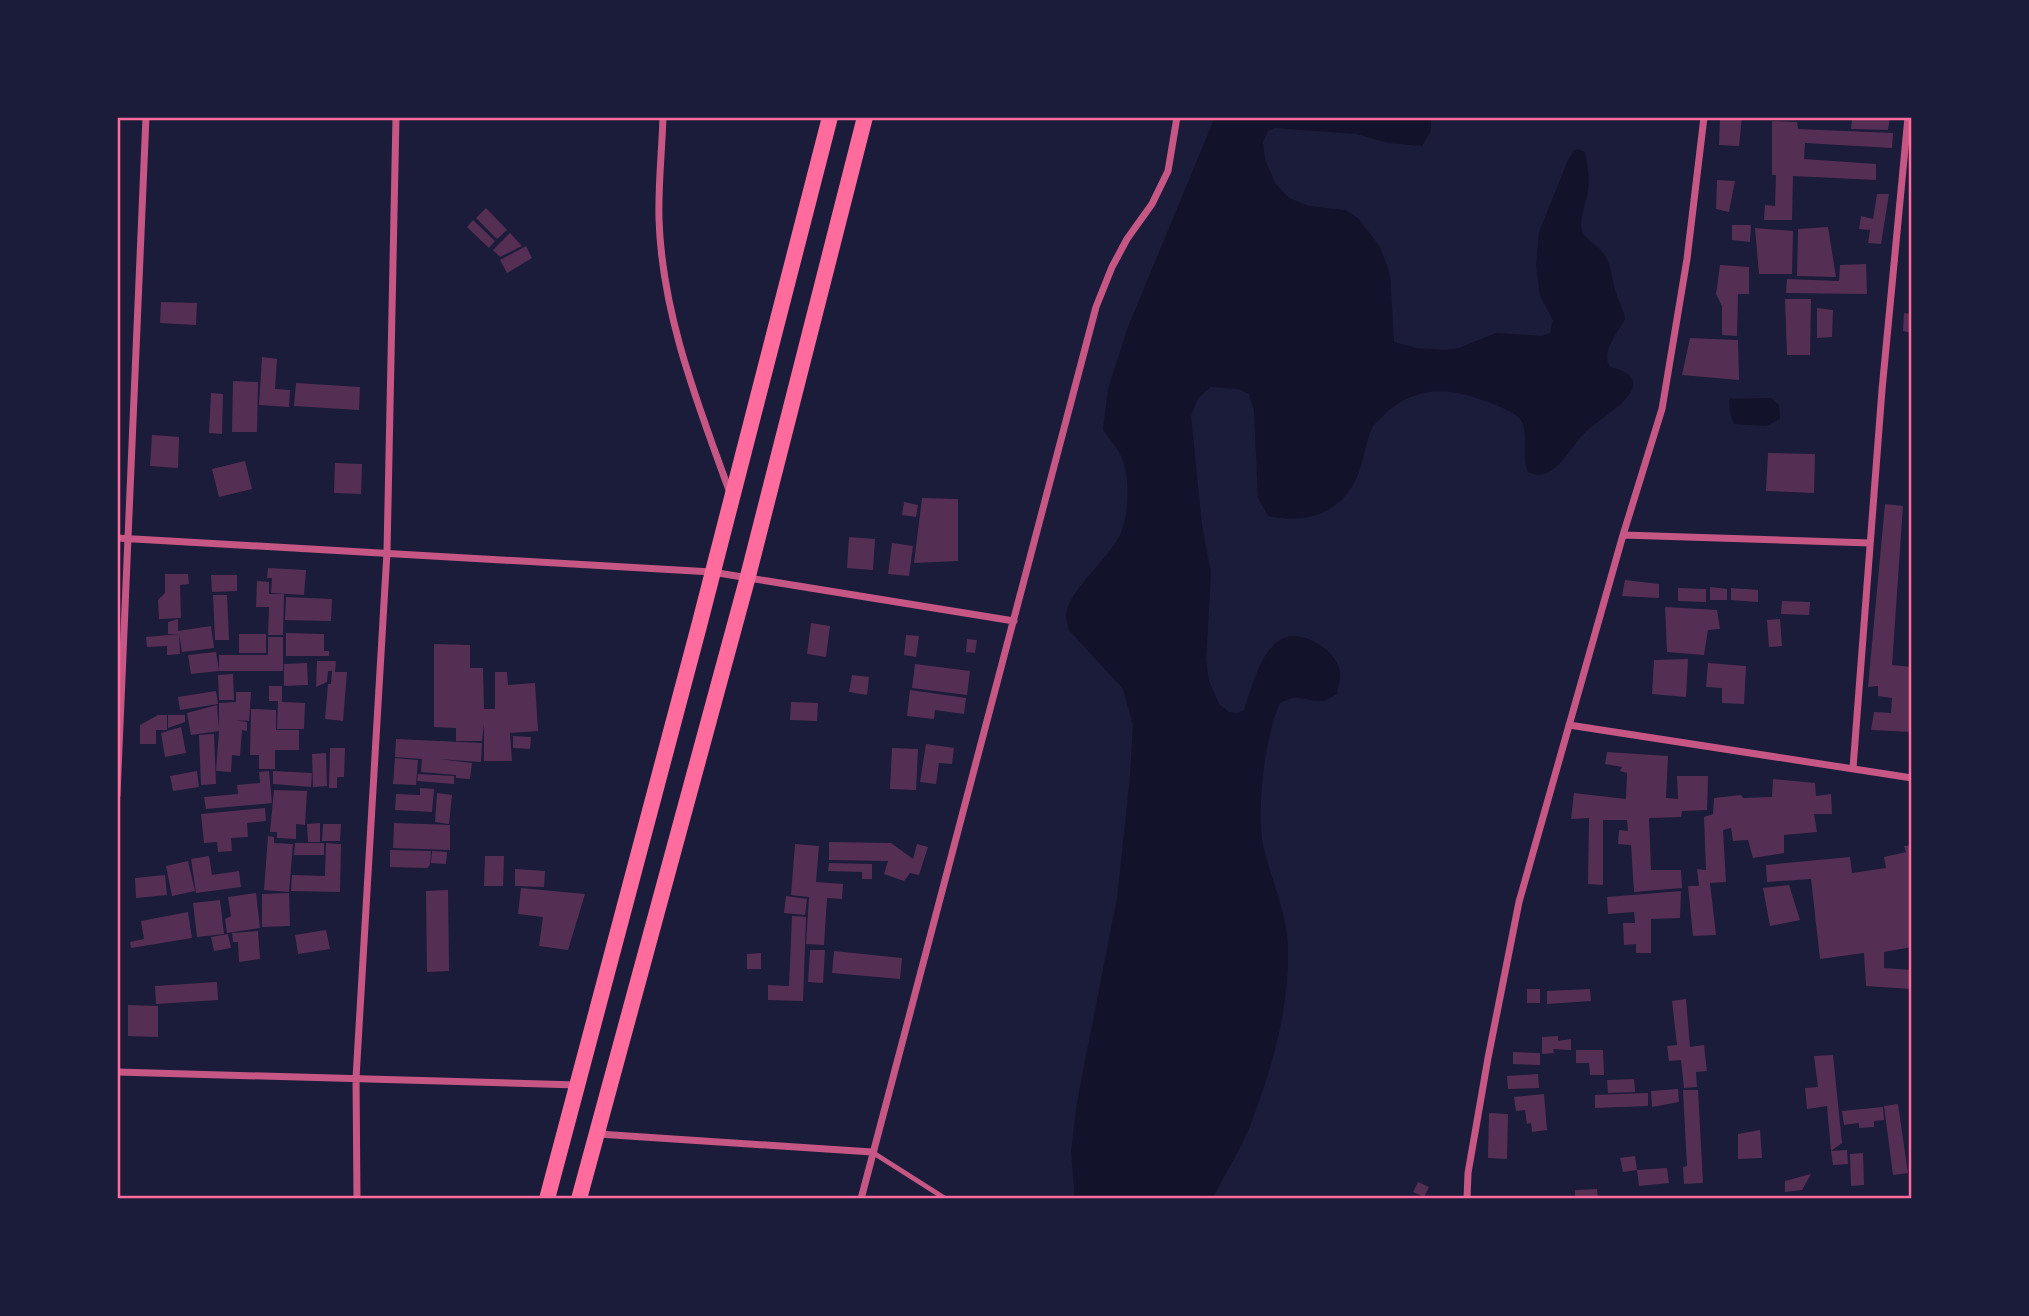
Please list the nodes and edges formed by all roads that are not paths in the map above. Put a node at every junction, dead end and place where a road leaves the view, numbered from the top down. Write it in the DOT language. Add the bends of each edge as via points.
graph roads {
  1 [pos="146,117"];
  2 [pos="396,117"];
  3 [pos="663,117"];
  4 [pos="830,117"];
  5 [pos="865,117"];
  6 [pos="1177,117"];
  7 [pos="1704,117"];
  8 [pos="1908,117"];
  9 [pos="732,497"];
  10 [pos="1623,534"];
  11 [pos="117,538"];
  12 [pos="128,538"];
  13 [pos="1870,543"];
  14 [pos="387,552"];
  15 [pos="712,572"];
  16 [pos="747,580"];
  17 [pos="1014,621"];
  18 [pos="1569,725"];
  19 [pos="1853,768"];
  20 [pos="1912,778"];
  21 [pos="117,795"];
  22 [pos="117,1072"];
  23 [pos="356,1078"];
  24 [pos="579,1085"];
  25 [pos="598,1134"];
  26 [pos="872,1152"];
  27 [pos="357,1199"];
  28 [pos="547,1199"];
  29 [pos="579,1199"];
  30 [pos="861,1199"];
  31 [pos="946,1199"];
  32 [pos="1467,1199"];
  1 -- 12 [label="street"];
  2 -- 14 [label="street"];
  3 -- 9 [label="street" via="659,218 670,309 689,379"];
  4 -- 9 [label="highway"];
  5 -- 16 [label="highway"];
  6 -- 17 [label="street" via="1168,171 1112,267 1096,307"];
  7 -- 10 [label="street" via="1662,409"];
  8 -- 13 [label="street"];
  9 -- 15 [label="highway"];
  10 -- 13 [label="street"];
  10 -- 18 [label="street"];
  11 -- 12 [label="street"];
  12 -- 14 [label="street"];
  12 -- 21 [label="street"];
  13 -- 19 [label="street"];
  14 -- 15 [label="street"];
  14 -- 23 [label="street"];
  15 -- 16 [label="street"];
  15 -- 24 [label="highway"];
  16 -- 17 [label="street"];
  16 -- 25 [label="highway"];
  17 -- 26 [label="street"];
  18 -- 19 [label="street"];
  18 -- 32 [label="street" via="1519,902 1488,1058"];
  19 -- 20 [label="street"];
  22 -- 23 [label="street"];
  23 -- 24 [label="street"];
  23 -- 27 [label="street"];
  24 -- 28 [label="highway"];
  25 -- 26 [label="street"];
  25 -- 29 [label="highway"];
  26 -- 30 [label="street"];
  26 -- 31 [label="lane"];
}
